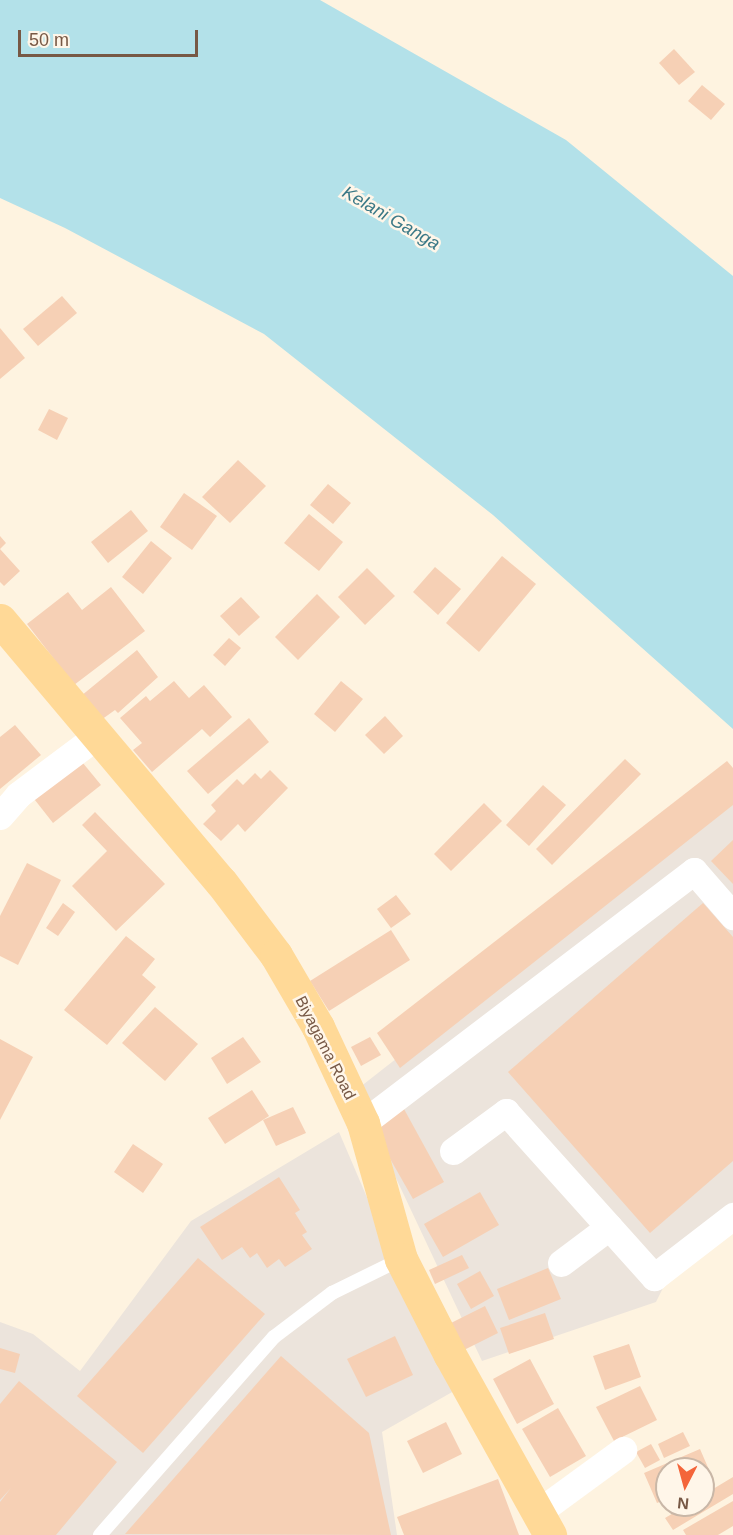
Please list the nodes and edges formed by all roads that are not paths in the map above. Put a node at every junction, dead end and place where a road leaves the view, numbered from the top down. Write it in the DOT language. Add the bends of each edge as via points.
graph roads {
  1 [pos="0,620"];
  2 [pos="98,735"];
  3 [pos="0,816"];
  4 [pos="733,916"];
  5 [pos="363,1123"];
  6 [pos="453,1151"];
  7 [pos="733,1216"];
  8 [pos="609,1227"];
  9 [pos="401,1258"];
  10 [pos="561,1263"];
  11 [pos="623,1450"];
  12 [pos="543,1524"];
  13 [pos="100,1535"];
  1 -- 2 [label="main road, Biyagama Road"];
  2 -- 3 [label="street" via="18,795"];
  2 -- 5 [label="main road, Biyagama Road" via="276,955 318,1027"];
  4 -- 5 [label="street" via="694,871"];
  5 -- 9 [label="main road, Biyagama Road"];
  6 -- 8 [label="street" via="506,1112"];
  7 -- 8 [label="street" via="654,1277"];
  8 -- 10 [label="street"];
  9 -- 12 [label="main road, Biyagama Road"];
  9 -- 13 [label="lane" via="332,1293 274,1337"];
  11 -- 12 [label="street"];
}
